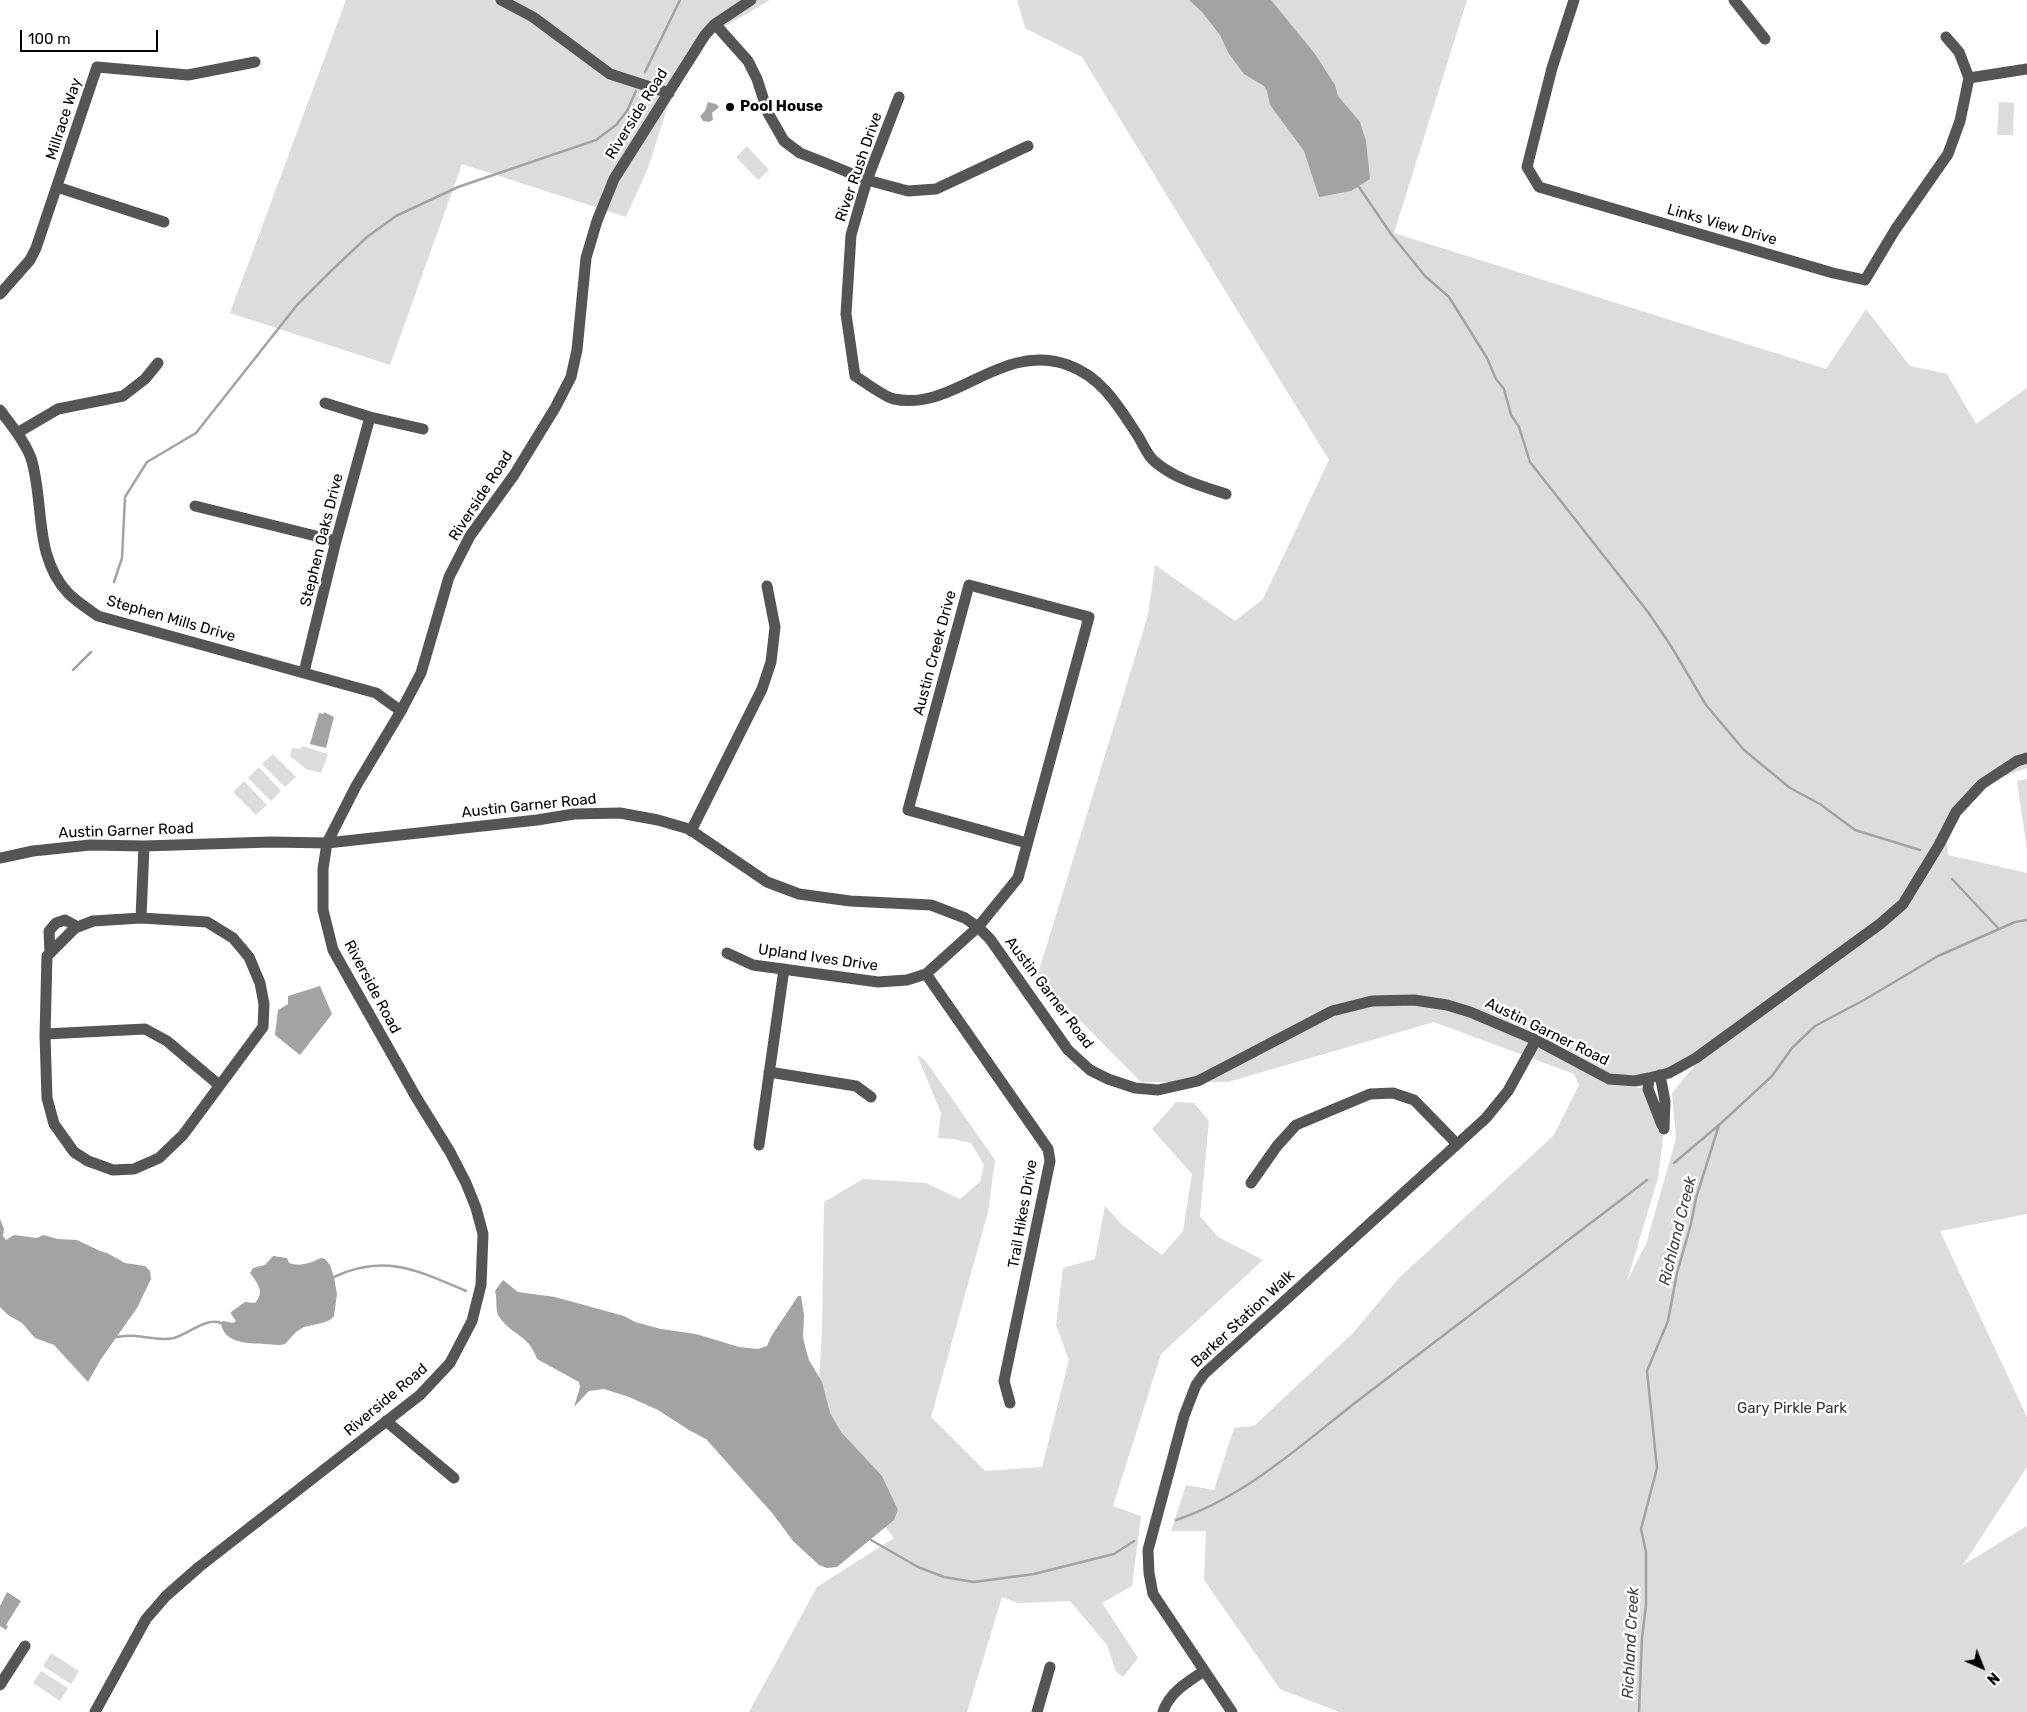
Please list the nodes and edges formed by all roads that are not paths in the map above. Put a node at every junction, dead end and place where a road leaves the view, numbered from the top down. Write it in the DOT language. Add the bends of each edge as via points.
graph roads {
  1 [pos="501,0"];
  2 [pos="751,0"];
  3 [pos="1574,0"];
  4 [pos="1734,0"];
  5 [pos="715,24"];
  6 [pos="1946,38"];
  7 [pos="1765,39"];
  8 [pos="255,62"];
  9 [pos="2027,69"];
  10 [pos="1969,78"];
  11 [pos="669,93"];
  12 [pos="899,97"];
  13 [pos="1028,146"];
  14 [pos="867,180"];
  15 [pos="57,187"];
  16 [pos="164,222"];
  17 [pos="0,294"];
  18 [pos="158,362"];
  19 [pos="325,403"];
  20 [pos="0,410"];
  21 [pos="370,417"];
  22 [pos="423,429"];
  23 [pos="16,433"];
  24 [pos="1226,494"];
  25 [pos="195,506"];
  26 [pos="336,541"];
  27 [pos="767,586"];
  28 [pos="304,672"];
  29 [pos="401,711"];
  30 [pos="2027,758"];
  31 [pos="691,831"];
  32 [pos="327,843"];
  33 [pos="1027,843"];
  34 [pos="144,846"];
  35 [pos="0,858"];
  36 [pos="142,918"];
  37 [pos="978,926"];
  38 [pos="78,927"];
  39 [pos="50,953"];
  40 [pos="727,953"];
  41 [pos="784,969"];
  42 [pos="926,974"];
  43 [pos="45,1034"];
  44 [pos="1536,1040"];
  45 [pos="769,1072"];
  46 [pos="220,1084"];
  47 [pos="871,1097"];
  48 [pos="1458,1144"];
  49 [pos="759,1145"];
  50 [pos="1251,1183"];
  51 [pos="1010,1403"];
  52 [pos="386,1421"];
  53 [pos="454,1478"];
  54 [pos="25,1646"];
  55 [pos="1050,1667"];
  56 [pos="1204,1671"];
  57 [pos="0,1685"];
  58 [pos="95,1712"];
  59 [pos="1037,1712"];
  60 [pos="1163,1712"];
  61 [pos="1232,1712"];
  1 -- 11 [label="street" via="533,17 610,74"];
  2 -- 5 [label="street, Riverside Road"];
  3 -- 10 [label="street, Links View Drive" via="1552,68 1527,167 1539,187 1849,277 1865,280 1948,154 1960,120"];
  4 -- 7 [label="street"];
  5 -- 11 [label="street, Riverside Road"];
  5 -- 14 [label="street" via="748,61 768,114 784,141 800,153"];
  6 -- 10 [label="street" via="1959,52"];
  8 -- 15 [label="street, Millrace Way" via="188,75 97,67"];
  9 -- 10 [label="street"];
  11 -- 29 [label="street, Riverside Road" via="614,179 597,221 586,258 571,378 514,475 470,536 450,577 421,673"];
  12 -- 14 [label="street, River Rush Drive"];
  13 -- 14 [label="street" via="936,189 908,191"];
  14 -- 24 [label="street, River Rush Drive" via="852,235 846,314 855,376 892,399 920,401 1008,364 1037,359 1067,364 1096,379 1118,404 1153,460 1185,481"];
  15 -- 16 [label="street"];
  15 -- 17 [label="street, Millrace Way" via="30,260"];
  18 -- 23 [label="street" via="145,379 123,396 58,409"];
  19 -- 21 [label="street"];
  20 -- 23 [label="street, Stephen Mills Drive"];
  21 -- 22 [label="street"];
  21 -- 26 [label="street, Stephen Oaks Drive"];
  23 -- 28 [label="street, Stephen Mills Drive" via="30,458 40,498 46,558 66,592 98,616"];
  25 -- 26 [label="street"];
  26 -- 28 [label="street, Stephen Oaks Drive"];
  27 -- 31 [label="street" via="775,627 771,662 762,689"];
  28 -- 29 [label="street, Stephen Mills Drive" via="376,693"];
  29 -- 32 [label="street, Riverside Road" via="356,786"];
  30 -- 44 [label="street, Austin Garner Road" via="1982,784 1956,812 1903,904 1696,1058 1655,1077 1635,1081 1609,1079"];
  31 -- 32 [label="street, Austin Garner Road" via="658,820 620,813 574,814"];
  31 -- 37 [label="street, Austin Garner Road" via="767,882 799,894 850,901 931,904"];
  32 -- 34 [label="street, Austin Garner Road"];
  32 -- 52 [label="street, Riverside Road" via="323,910 333,950 450,1152 466,1183 483,1234 478,1303 458,1350 438,1378"];
  33 -- 33 [label="street, Austin Creek Drive" via="1089,617 969,586 908,810"];
  33 -- 37 [label="street, Austin Creek Drive" via="1018,878"];
  34 -- 35 [label="street, Austin Garner Road" via="90,845 33,850"];
  34 -- 36 [label="street"];
  36 -- 38 [label="street" via="93,921"];
  36 -- 46 [label="street" via="207,922 233,938 249,957 264,1004 263,1027"];
  37 -- 42 [label="street, Upland Ives Drive"];
  37 -- 44 [label="street, Austin Garner Road" via="990,938 1068,1050 1090,1070 1135,1088 1158,1090 1198,1081 1332,1010 1372,1001 1414,1000 1447,1005"];
  38 -- 39 [label="street"];
  38 -- 39 [label="street" via="65,920 56,922 49,931"];
  39 -- 43 [label="street" via="47,956"];
  40 -- 41 [label="street, Upland Ives Drive" via="753,965"];
  41 -- 42 [label="street, Upland Ives Drive" via="878,982 907,980"];
  41 -- 45 [label="street"];
  42 -- 51 [label="street, Trail Hikes Drive" via="1048,1149 1050,1161 1004,1381"];
  43 -- 46 [label="street" via="145,1029 167,1041"];
  43 -- 46 [label="street" via="47,1098 54,1124 74,1152 113,1170 134,1169 160,1158 183,1135"];
  44 -- 48 [label="street, Barker Station Walk" via="1508,1091 1486,1118"];
  45 -- 47 [label="street" via="856,1086"];
  45 -- 49 [label="street"];
  48 -- 50 [label="street" via="1414,1100 1393,1093 1370,1094 1296,1125"];
  48 -- 56 [label="street, Barker Station Walk" via="1249,1332 1196,1385 1184,1416 1148,1550 1154,1594"];
  52 -- 53 [label="street"];
  52 -- 58 [label="street, Riverside Road" via="166,1596 146,1620"];
  54 -- 57 [label="street"];
  55 -- 59 [label="street"];
  56 -- 60 [label="street" via="1185,1683 1170,1698"];
  56 -- 61 [label="street, Barker Station Walk"];
}
